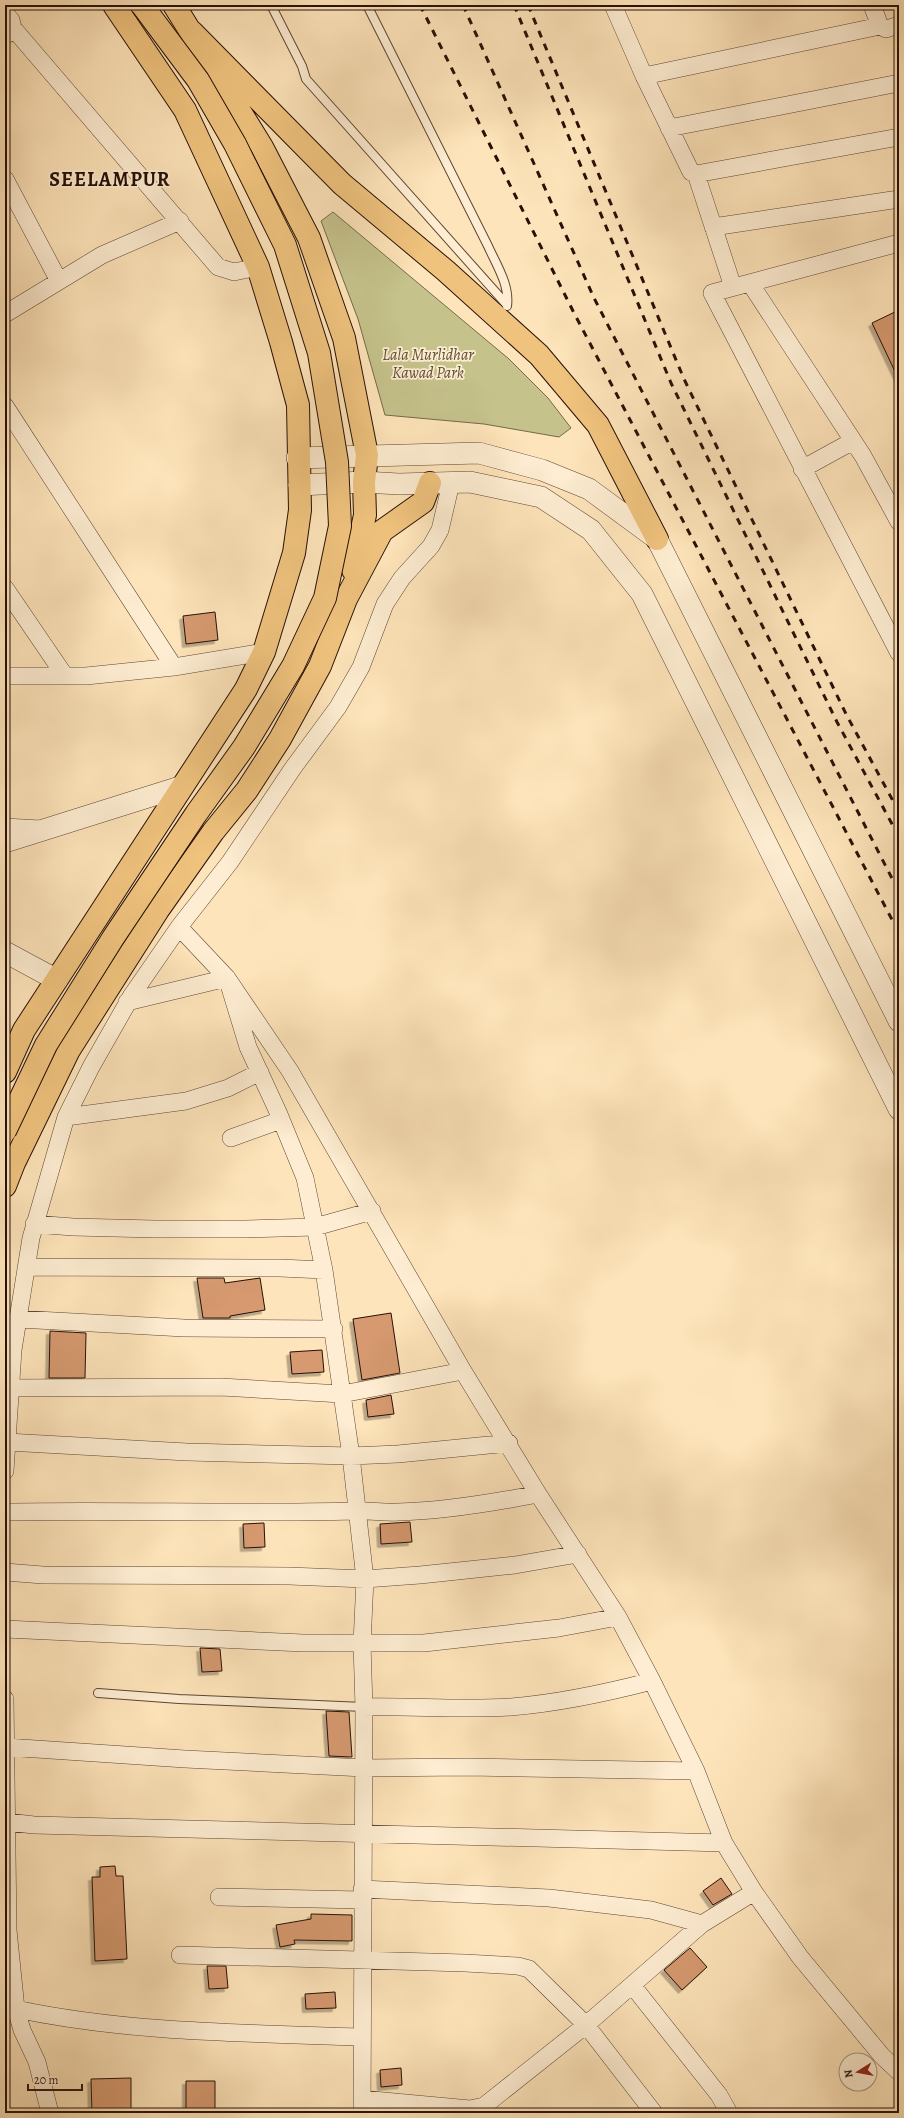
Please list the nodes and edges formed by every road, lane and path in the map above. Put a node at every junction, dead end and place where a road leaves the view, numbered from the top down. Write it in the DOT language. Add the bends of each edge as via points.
graph roads {
  1 [pos="114,5"];
  2 [pos="142,5"];
  3 [pos="174,5"];
  4 [pos="271,5"];
  5 [pos="367,5"];
  6 [pos="613,5"];
  7 [pos="872,5"];
  8 [pos="5,13"];
  9 [pos="899,25"];
  10 [pos="880,26"];
  11 [pos="9,32"];
  12 [pos="192,32"];
  13 [pos="644,76"];
  14 [pos="899,83"];
  15 [pos="669,128"];
  16 [pos="899,137"];
  17 [pos="696,174"];
  18 [pos="5,180"];
  19 [pos="899,199"];
  20 [pos="180,221"];
  21 [pos="713,227"];
  22 [pos="899,243"];
  23 [pos="258,267"];
  24 [pos="59,281"];
  25 [pos="750,283"];
  26 [pos="733,287"];
  27 [pos="505,313"];
  28 [pos="5,314"];
  29 [pos="5,406"];
  30 [pos="853,441"];
  31 [pos="367,455"];
  32 [pos="297,458"];
  33 [pos="802,469"];
  34 [pos="364,482"];
  35 [pos="441,483"];
  36 [pos="299,485"];
  37 [pos="608,502"];
  38 [pos="899,522"];
  39 [pos="591,530"];
  40 [pos="657,539"];
  41 [pos="5,588"];
  42 [pos="346,599"];
  43 [pos="264,652"];
  44 [pos="899,653"];
  45 [pos="174,667"];
  46 [pos="5,676"];
  47 [pos="65,676"];
  48 [pos="183,786"];
  49 [pos="5,827"];
  50 [pos="46,830"];
  51 [pos="5,842"];
  52 [pos="178,927"];
  53 [pos="6,957"];
  54 [pos="227,978"];
  55 [pos="57,980"];
  56 [pos="127,1002"];
  57 [pos="899,1021"];
  58 [pos="5,1072"];
  59 [pos="260,1072"];
  60 [pos="899,1109"];
  61 [pos="66,1117"];
  62 [pos="282,1120"];
  63 [pos="5,1131"];
  64 [pos="231,1138"];
  65 [pos="5,1186"];
  66 [pos="372,1211"];
  67 [pos="34,1224"];
  68 [pos="314,1227"];
  69 [pos="27,1267"];
  70 [pos="324,1270"];
  71 [pos="18,1319"];
  72 [pos="334,1329"];
  73 [pos="463,1370"];
  74 [pos="10,1388"];
  75 [pos="342,1394"];
  76 [pos="7,1442"];
  77 [pos="509,1443"];
  78 [pos="352,1456"];
  79 [pos="5,1471"];
  80 [pos="538,1494"];
  81 [pos="358,1510"];
  82 [pos="5,1512"];
  83 [pos="578,1554"];
  84 [pos="5,1572"];
  85 [pos="365,1579"];
  86 [pos="618,1617"];
  87 [pos="5,1629"];
  88 [pos="362,1644"];
  89 [pos="652,1681"];
  90 [pos="98,1693"];
  91 [pos="5,1699"];
  92 [pos="364,1707"];
  93 [pos="6,1747"];
  94 [pos="364,1768"];
  95 [pos="696,1771"];
  96 [pos="6,1776"];
  97 [pos="8,1822"];
  98 [pos="363,1835"];
  99 [pos="724,1843"];
  100 [pos="754,1892"];
  101 [pos="362,1894"];
  102 [pos="219,1898"];
  103 [pos="702,1924"];
  104 [pos="180,1955"];
  105 [pos="362,1959"];
  106 [pos="632,1985"];
  107 [pos="16,2009"];
  108 [pos="586,2025"];
  109 [pos="361,2037"];
  110 [pos="899,2072"];
  111 [pos="362,2106"];
  112 [pos="50,2113"];
  113 [pos="654,2113"];
  114 [pos="729,2113"];
  1 -- 23 [label="highway" via="185,110"];
  2 -- 63 [label="highway, bridge" via="198,80 235,144 285,245 319,353 337,462 340,526 325,598 293,666 244,747 113,938 46,1045"];
  3 -- 12 [label="highway"];
  4 -- 27 [label="lane" via="306,79"];
  5 -- 27 [label="lane" via="503,279 508,294"];
  6 -- 13 [label="street"];
  7 -- 10 [label="street"];
  8 -- 11 [label="street" via="10,20"];
  9 -- 10 [label="street" via="886,29"];
  10 -- 13 [label="street"];
  11 -- 20 [label="street"];
  12 -- 27 [label="highway" via="342,184 446,271"];
  12 -- 31 [label="highway" via="262,147 309,238 344,338"];
  13 -- 15 [label="street"];
  14 -- 15 [label="street"];
  15 -- 17 [label="street" via="688,168"];
  16 -- 17 [label="street"];
  17 -- 21 [label="street"];
  18 -- 24 [label="street"];
  19 -- 21 [label="street"];
  20 -- 23 [label="street" via="218,267 234,272"];
  20 -- 24 [label="street" via="111,250"];
  21 -- 26 [label="street"];
  22 -- 25 [label="street"];
  23 -- 32 [label="highway" via="298,405"];
  24 -- 28 [label="street"];
  25 -- 26 [label="street"];
  25 -- 30 [label="street"];
  26 -- 33 [label="street" via="712,293"];
  27 -- 40 [label="highway" via="598,425"];
  29 -- 45 [label="street"];
  30 -- 33 [label="street"];
  30 -- 38 [label="street"];
  31 -- 32 [label="street"];
  31 -- 34 [label="highway"];
  31 -- 37 [label="street" via="480,453 542,470 589,489"];
  32 -- 36 [label="highway"];
  33 -- 44 [label="street"];
  34 -- 35 [label="street"];
  34 -- 36 [label="street"];
  34 -- 42 [label="highway" via="365,515"];
  35 -- 39 [label="street" via="470,482 540,497"];
  35 -- 42 [label="highway" via="423,502 382,531"];
  35 -- 52 [label="street" via="440,530 431,546 402,578 385,604 361,667 338,707 293,768 230,862"];
  36 -- 43 [label="highway" via="300,510 294,553"];
  37 -- 39 [label="street"];
  37 -- 40 [label="street"];
  39 -- 60 [label="street" via="642,594"];
  40 -- 57 [label="street"];
  41 -- 47 [label="street"];
  42 -- 65 [label="highway" via="320,666 280,739 247,790 213,832 158,910 69,1050"];
  43 -- 45 [label="street"];
  43 -- 48 [label="highway" via="246,689"];
  45 -- 47 [label="street"];
  46 -- 47 [label="street"];
  48 -- 50 [label="street"];
  48 -- 55 [label="highway"];
  49 -- 50 [label="street"];
  50 -- 51 [label="street"];
  52 -- 54 [label="street"];
  52 -- 56 [label="street"];
  53 -- 55 [label="street"];
  54 -- 56 [label="street"];
  54 -- 59 [label="street" via="242,1031"];
  54 -- 66 [label="street" via="290,1071"];
  55 -- 58 [label="highway" via="24,1030"];
  56 -- 61 [label="street"];
  59 -- 61 [label="street" via="228,1088 186,1101"];
  59 -- 62 [label="street"];
  61 -- 67 [label="street"];
  62 -- 64 [label="street"];
  62 -- 68 [label="street" via="304,1178"];
  66 -- 68 [label="street"];
  66 -- 73 [label="street"];
  67 -- 68 [label="street" via="155,1229"];
  67 -- 69 [label="street"];
  68 -- 70 [label="street"];
  69 -- 70 [label="street"];
  69 -- 71 [label="street"];
  70 -- 72 [label="street"];
  71 -- 72 [label="street" via="184,1328"];
  71 -- 74 [label="street"];
  72 -- 75 [label="street"];
  73 -- 75 [label="street"];
  73 -- 77 [label="street"];
  74 -- 75 [label="street" via="221,1387"];
  74 -- 76 [label="street"];
  75 -- 78 [label="street"];
  76 -- 78 [label="street" via="187,1452"];
  76 -- 79 [label="street"];
  77 -- 78 [label="street"];
  77 -- 80 [label="street"];
  78 -- 81 [label="street"];
  80 -- 81 [label="street" via="438,1510"];
  80 -- 83 [label="street"];
  81 -- 82 [label="street" via="267,1513"];
  81 -- 85 [label="street"];
  83 -- 85 [label="street" via="515,1565 420,1576"];
  83 -- 86 [label="street"];
  84 -- 85 [label="street" via="43,1575 289,1576"];
  85 -- 88 [label="street"];
  86 -- 88 [label="street" via="559,1628 472,1639"];
  86 -- 89 [label="street"];
  87 -- 88 [label="street"];
  88 -- 92 [label="street"];
  89 -- 92 [label="street" via="583,1698 525,1706"];
  89 -- 95 [label="street"];
  90 -- 92 [label="lane"];
  91 -- 93 [label="street"];
  92 -- 94 [label="street"];
  93 -- 94 [label="street"];
  93 -- 96 [label="street"];
  94 -- 95 [label="street"];
  94 -- 98 [label="street"];
  95 -- 99 [label="street"];
  96 -- 97 [label="street"];
  97 -- 98 [label="street" via="34,1825"];
  97 -- 107 [label="street" via="8,1930"];
  98 -- 99 [label="street"];
  98 -- 101 [label="street"];
  99 -- 100 [label="street"];
  100 -- 103 [label="street"];
  100 -- 110 [label="street" via="800,1957 882,2056"];
  101 -- 102 [label="street"];
  101 -- 103 [label="street" via="549,1898 651,1910"];
  101 -- 105 [label="street"];
  103 -- 106 [label="street"];
  104 -- 105 [label="street"];
  105 -- 108 [label="street" via="465,1962 529,1969"];
  105 -- 109 [label="street"];
  106 -- 108 [label="street"];
  106 -- 114 [label="street" via="719,2095"];
  107 -- 109 [label="street" via="107,2024"];
  107 -- 112 [label="street" via="22,2030 38,2062"];
  108 -- 111 [label="street" via="500,2094 478,2108"];
  108 -- 113 [label="street"];
  109 -- 111 [label="street"];
}
